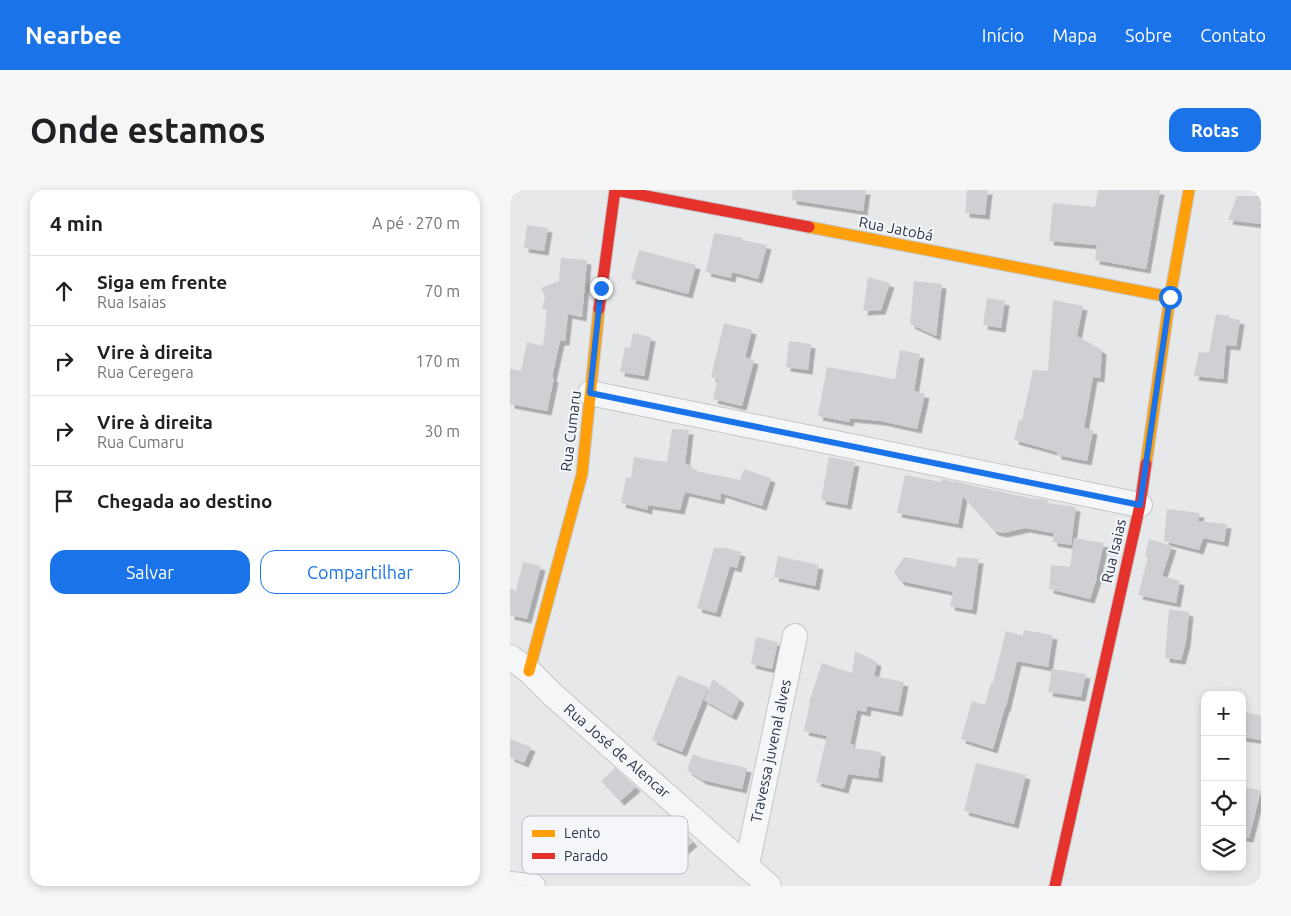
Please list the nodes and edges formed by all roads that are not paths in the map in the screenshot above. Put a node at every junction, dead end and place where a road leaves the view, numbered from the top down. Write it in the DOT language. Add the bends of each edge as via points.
graph roads {
  1 [pos="615,190"];
  2 [pos="1189,190"];
  3 [pos="1170,297"];
  4 [pos="590,393"];
  5 [pos="1140,505"];
  6 [pos="795,636"];
  7 [pos="510,657"];
  8 [pos="529,671"];
  9 [pos="747,866"];
  10 [pos="510,884"];
  11 [pos="533,886"];
  12 [pos="769,886"];
  13 [pos="1055,886"];
  1 -- 3 [label="street, Rua Jatobá"];
  1 -- 4 [label="street, Rua Cumaru"];
  2 -- 3 [label="street, Rua Isaias"];
  3 -- 5 [label="street, Rua Isaias"];
  4 -- 5 [label="street"];
  4 -- 8 [label="street, Rua Cumaru" via="582,474"];
  5 -- 13 [label="street, Rua Isaias"];
  6 -- 9 [label="street, Travessa juvenal alves"];
  7 -- 8 [label="street, Rua José de Alencar"];
  8 -- 9 [label="street, Rua José de Alencar"];
  9 -- 12 [label="street, Rua José de Alencar"];
  10 -- 11 [label="street"];
}
